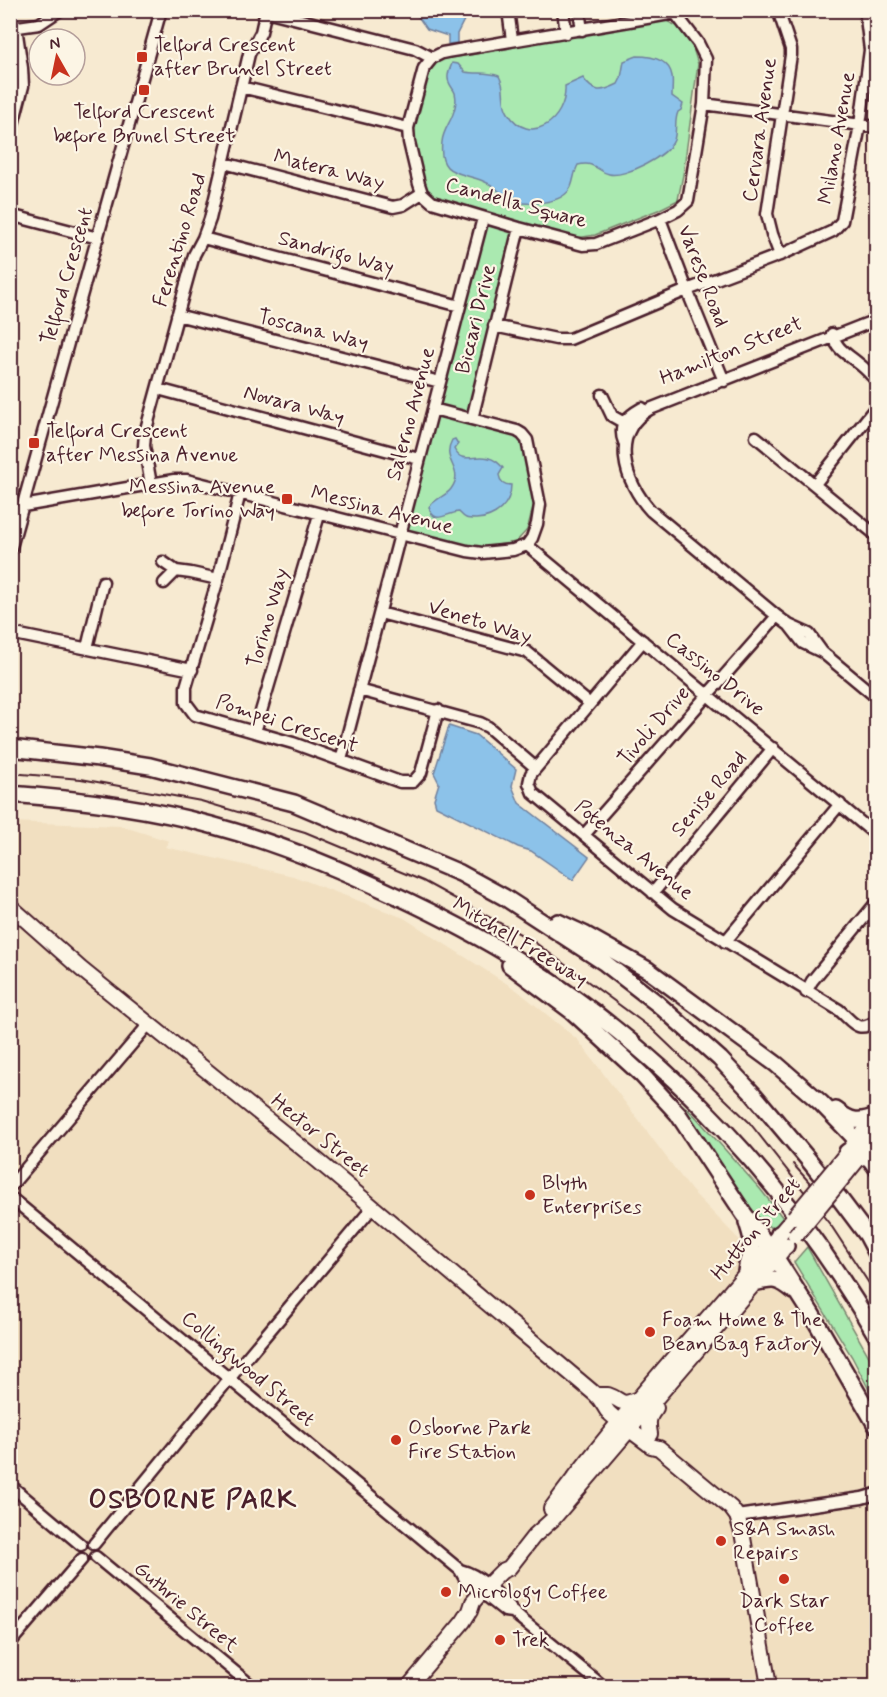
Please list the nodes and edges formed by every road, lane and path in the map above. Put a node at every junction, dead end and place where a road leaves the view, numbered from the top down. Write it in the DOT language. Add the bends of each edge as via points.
graph roads {
  1 [pos="60,10"];
  2 [pos="161,10"];
  3 [pos="508,10"];
  4 [pos="563,10"];
  5 [pos="579,10"];
  6 [pos="778,10"];
  7 [pos="865,10"];
  8 [pos="266,11"];
  9 [pos="674,12"];
  10 [pos="13,28"];
  11 [pos="582,30"];
  12 [pos="566,33"];
  13 [pos="513,40"];
  14 [pos="432,58"];
  15 [pos="241,87"];
  16 [pos="704,104"];
  17 [pos="782,114"];
  18 [pos="860,125"];
  19 [pos="876,128"];
  20 [pos="408,129"];
  21 [pos="10,136"];
  22 [pos="224,164"];
  23 [pos="423,193"];
  24 [pos="10,214"];
  25 [pos="483,218"];
  26 [pos="660,219"];
  27 [pos="519,228"];
  28 [pos="98,238"];
  29 [pos="203,238"];
  30 [pos="780,255"];
  31 [pos="687,290"];
  32 [pos="460,306"];
  33 [pos="876,314"];
  34 [pos="177,315"];
  35 [pos="876,320"];
  36 [pos="494,326"];
  37 [pos="836,333"];
  38 [pos="723,378"];
  39 [pos="876,380"];
  40 [pos="440,382"];
  41 [pos="158,389"];
  42 [pos="602,395"];
  43 [pos="876,407"];
  44 [pos="433,409"];
  45 [pos="472,419"];
  46 [pos="627,425"];
  47 [pos="756,437"];
  48 [pos="419,459"];
  49 [pos="151,484"];
  50 [pos="815,484"];
  51 [pos="240,493"];
  52 [pos="23,506"];
  53 [pos="319,515"];
  54 [pos="399,535"];
  55 [pos="876,535"];
  56 [pos="527,545"];
  57 [pos="10,551"];
  58 [pos="163,562"];
  59 [pos="176,572"];
  60 [pos="218,579"];
  61 [pos="103,582"];
  62 [pos="164,583"];
  63 [pos="380,613"];
  64 [pos="777,616"];
  65 [pos="10,633"];
  66 [pos="643,641"];
  67 [pos="87,648"];
  68 [pos="192,670"];
  69 [pos="359,690"];
  70 [pos="708,694"];
  71 [pos="876,697"];
  72 [pos="590,704"];
  73 [pos="438,710"];
  74 [pos="255,732"];
  75 [pos="10,748"];
  76 [pos="773,748"];
  77 [pos="341,760"];
  78 [pos="536,768"];
  79 [pos="10,794"];
  80 [pos="840,804"];
  81 [pos="584,835"];
  82 [pos="876,835"];
  83 [pos="653,893"];
  84 [pos="504,897"];
  85 [pos="876,903"];
  86 [pos="10,906"];
  87 [pos="452,923"];
  88 [pos="725,942"];
  89 [pos="806,992"];
  90 [pos="876,1021"];
  91 [pos="149,1024"];
  92 [pos="820,1103"];
  93 [pos="876,1116"];
  94 [pos="876,1137"];
  95 [pos="857,1158"];
  96 [pos="10,1187"];
  97 [pos="10,1197"];
  98 [pos="373,1207"];
  99 [pos="744,1214"];
  100 [pos="778,1246"];
  101 [pos="876,1252"];
  102 [pos="750,1279"];
  103 [pos="801,1297"];
  104 [pos="876,1335"];
  105 [pos="229,1379"];
  106 [pos="663,1389"];
  107 [pos="599,1398"];
  108 [pos="638,1399"];
  109 [pos="627,1422"];
  110 [pos="876,1425"];
  111 [pos="650,1434"];
  112 [pos="659,1448"];
  113 [pos="10,1485"];
  114 [pos="876,1494"];
  115 [pos="737,1516"];
  116 [pos="94,1544"];
  117 [pos="81,1545"];
  118 [pos="96,1557"];
  119 [pos="82,1558"];
  120 [pos="488,1592"];
  121 [pos="10,1644"];
  122 [pos="252,1686"];
  123 [pos="409,1686"];
  124 [pos="603,1686"];
  125 [pos="769,1686"];
  1 -- 10 [label="street" via="39,24"];
  2 -- 28 [label="street, Telford Crescent"];
  3 -- 13 [label="street"];
  4 -- 12 [label="street"];
  5 -- 11 [label="street"];
  6 -- 17 [label="street, Cervara Avenue" via="791,49"];
  7 -- 18 [label="street, Milano Avenue" via="870,50"];
  8 -- 14 [label="street" via="415,49"];
  8 -- 15 [label="street, Ferentino Road"];
  9 -- 11 [label="street, Candella Square"];
  9 -- 16 [label="street, Candella Square" via="706,59"];
  10 -- 21 [label="street" via="23,86"];
  11 -- 12 [label="street, Candella Square"];
  12 -- 13 [label="street, Candella Square"];
  13 -- 14 [label="street, Candella Square"];
  14 -- 20 [label="street, Candella Square" via="424,68"];
  15 -- 20 [label="street"];
  15 -- 22 [label="street, Ferentino Road"];
  16 -- 17 [label="street"];
  16 -- 26 [label="street, Candella Square" via="688,201"];
  17 -- 18 [label="street"];
  17 -- 30 [label="street, Cervara Avenue" via="767,214"];
  18 -- 19 [label="street"];
  18 -- 30 [label="street, Milano Avenue" via="842,221 833,231"];
  20 -- 23 [label="street, Candella Square"];
  22 -- 23 [label="street, Matera Way" via="393,207"];
  22 -- 29 [label="street, Ferentino Road"];
  23 -- 25 [label="street, Candella Square" via="432,202"];
  24 -- 28 [label="street"];
  25 -- 27 [label="street, Candella Square"];
  25 -- 32 [label="street, Salerno Avenue"];
  26 -- 27 [label="street, Candella Square" via="596,244"];
  26 -- 31 [label="street, Varese Road"];
  27 -- 36 [label="street, Biccari Drive"];
  28 -- 52 [label="street, Telford Crescent"];
  29 -- 32 [label="street, Sandrigo Way"];
  29 -- 34 [label="street, Ferentino Road" via="194,255"];
  30 -- 31 [label="street, Milano Avenue"];
  31 -- 36 [label="street, Milano Avenue" via="570,339"];
  31 -- 38 [label="street, Varese Road"];
  32 -- 40 [label="street, Salerno Avenue"];
  33 -- 37 [label="street, Hamilton Street"];
  34 -- 40 [label="street, Toscana Way"];
  34 -- 41 [label="street, Ferentino Road"];
  35 -- 37 [label="street, Hamilton Street"];
  36 -- 45 [label="street, Biccari Drive"];
  37 -- 38 [label="street, Hamilton Street"];
  37 -- 39 [label="street" via="842,351"];
  38 -- 46 [label="street, Hamilton Street" via="673,398"];
  40 -- 44 [label="street, Salerno Avenue"];
  41 -- 48 [label="street, Novara Way"];
  41 -- 49 [label="street, Ferentino Road" via="144,446"];
  42 -- 46 [label="street" via="612,416"];
  43 -- 50 [label="street"];
  44 -- 45 [label="street"];
  44 -- 48 [label="street, Salerno Avenue"];
  45 -- 56 [label="street" via="516,431 527,440 540,505"];
  46 -- 64 [label="street, Hamilton Street" via="626,467 641,501"];
  47 -- 50 [label="street"];
  48 -- 54 [label="street, Salerno Avenue"];
  49 -- 51 [label="street, Messina Avenue" via="188,480"];
  49 -- 52 [label="street, Messina Avenue"];
  50 -- 55 [label="street"];
  51 -- 53 [label="street, Messina Avenue"];
  51 -- 60 [label="street, Pompei Crescent"];
  52 -- 57 [label="street, Telford Crescent"];
  53 -- 54 [label="street, Messina Avenue"];
  53 -- 74 [label="street, Torino Way"];
  54 -- 56 [label="street, Messina Avenue" via="482,553"];
  54 -- 63 [label="street, Salerno Avenue"];
  56 -- 66 [label="street, Cassino Drive"];
  58 -- 59 [label="street"];
  59 -- 60 [label="street"];
  59 -- 62 [label="street"];
  60 -- 68 [label="street, Pompei Crescent"];
  61 -- 67 [label="street"];
  63 -- 69 [label="street, Salerno Avenue"];
  63 -- 72 [label="street, Veneto Way" via="528,652"];
  64 -- 70 [label="street, Tivoli Drive"];
  64 -- 71 [label="street, Hamilton Street" via="802,642 822,652"];
  65 -- 67 [label="street"];
  66 -- 70 [label="street, Cassino Drive"];
  66 -- 72 [label="street"];
  67 -- 68 [label="street"];
  68 -- 74 [label="street, Pompei Crescent" via="186,702 195,715"];
  69 -- 73 [label="street"];
  69 -- 77 [label="street, Salerno Avenue"];
  70 -- 76 [label="street, Cassino Drive"];
  70 -- 81 [label="street, Tivoli Drive"];
  72 -- 78 [label="street"];
  73 -- 77 [label="street, Pompei Crescent" via="421,773 413,782 400,782"];
  73 -- 78 [label="street" via="480,723"];
  74 -- 77 [label="street, Pompei Crescent"];
  75 -- 84 [label="highway, Mitchell Freeway" via="150,766 294,802 460,873"];
  76 -- 80 [label="street, Cassino Drive"];
  76 -- 83 [label="street, Senise Road"];
  78 -- 81 [label="street, Potenza Avenue" via="529,783 533,793"];
  79 -- 87 [label="highway, Mitchell Freeway" via="96,803 210,824 322,862"];
  80 -- 82 [label="street, Cassino Drive"];
  80 -- 88 [label="street"];
  81 -- 83 [label="street, Potenza Avenue"];
  83 -- 88 [label="street, Potenza Avenue"];
  84 -- 92 [label="highway" via="584,934 648,970 776,1064"];
  84 -- 101 [label="highway, Mitchell Freeway" via="605,963 720,1059 807,1158"];
  85 -- 89 [label="street"];
  86 -- 91 [label="main road, Hector Street"];
  87 -- 99 [label="highway" via="573,1012 641,1074 678,1114"];
  87 -- 104 [label="highway, Mitchell Freeway" via="568,993 626,1037 680,1086 726,1132 797,1216 852,1293"];
  88 -- 89 [label="street, Potenza Avenue"];
  89 -- 90 [label="street, Potenza Avenue" via="839,1010 858,1027 866,1028"];
  91 -- 96 [label="street"];
  91 -- 98 [label="main road, Hector Street"];
  92 -- 93 [label="highway" via="851,1120"];
  92 -- 95 [label="highway" via="852,1135"];
  93 -- 95 [label="main road, Hutton Street"];
  94 -- 95 [label="main road, Hutton Street"];
  95 -- 100 [label="main road, Hutton Street, bridge"];
  97 -- 105 [label="street, Collingwood Street"];
  98 -- 105 [label="street"];
  98 -- 107 [label="main road, Hector Street"];
  99 -- 100 [label="highway"];
  99 -- 102 [label="highway" via="752,1240 746,1264"];
  100 -- 102 [label="main road, Hutton Street"];
  100 -- 103 [label="highway"];
  102 -- 103 [label="highway" via="782,1281"];
  102 -- 106 [label="main road, Hutton Street"];
  102 -- 108 [label="main road, Hutton Street"];
  103 -- 110 [label="highway"];
  105 -- 116 [label="street"];
  105 -- 120 [label="street, Collingwood Street" via="460,1570 465,1579"];
  106 -- 109 [label="main road, Hutton Street"];
  106 -- 111 [label="main road" via="650,1415"];
  107 -- 108 [label="main road" via="607,1395 628,1403"];
  107 -- 109 [label="main road, Hector Street" via="603,1407"];
  108 -- 109 [label="main road, Hutton Street"];
  109 -- 111 [label="main road, Hector Street"];
  109 -- 112 [label="main road, Hector Street" via="651,1446"];
  109 -- 120 [label="main road, Hutton Street" via="584,1465 509,1568 508,1575"];
  111 -- 112 [label="main road, Hector Street"];
  112 -- 115 [label="main road, Hector Street"];
  113 -- 117 [label="street"];
  114 -- 115 [label="street"];
  115 -- 125 [label="main road"];
  116 -- 117 [label="street"];
  116 -- 118 [label="street"];
  117 -- 119 [label="street"];
  118 -- 119 [label="street"];
  118 -- 122 [label="street, Guthrie Street"];
  119 -- 121 [label="street"];
  120 -- 123 [label="main road, Hutton Street" via="481,1608 470,1611"];
  120 -- 124 [label="street, Collingwood Street" via="510,1606"];
}
